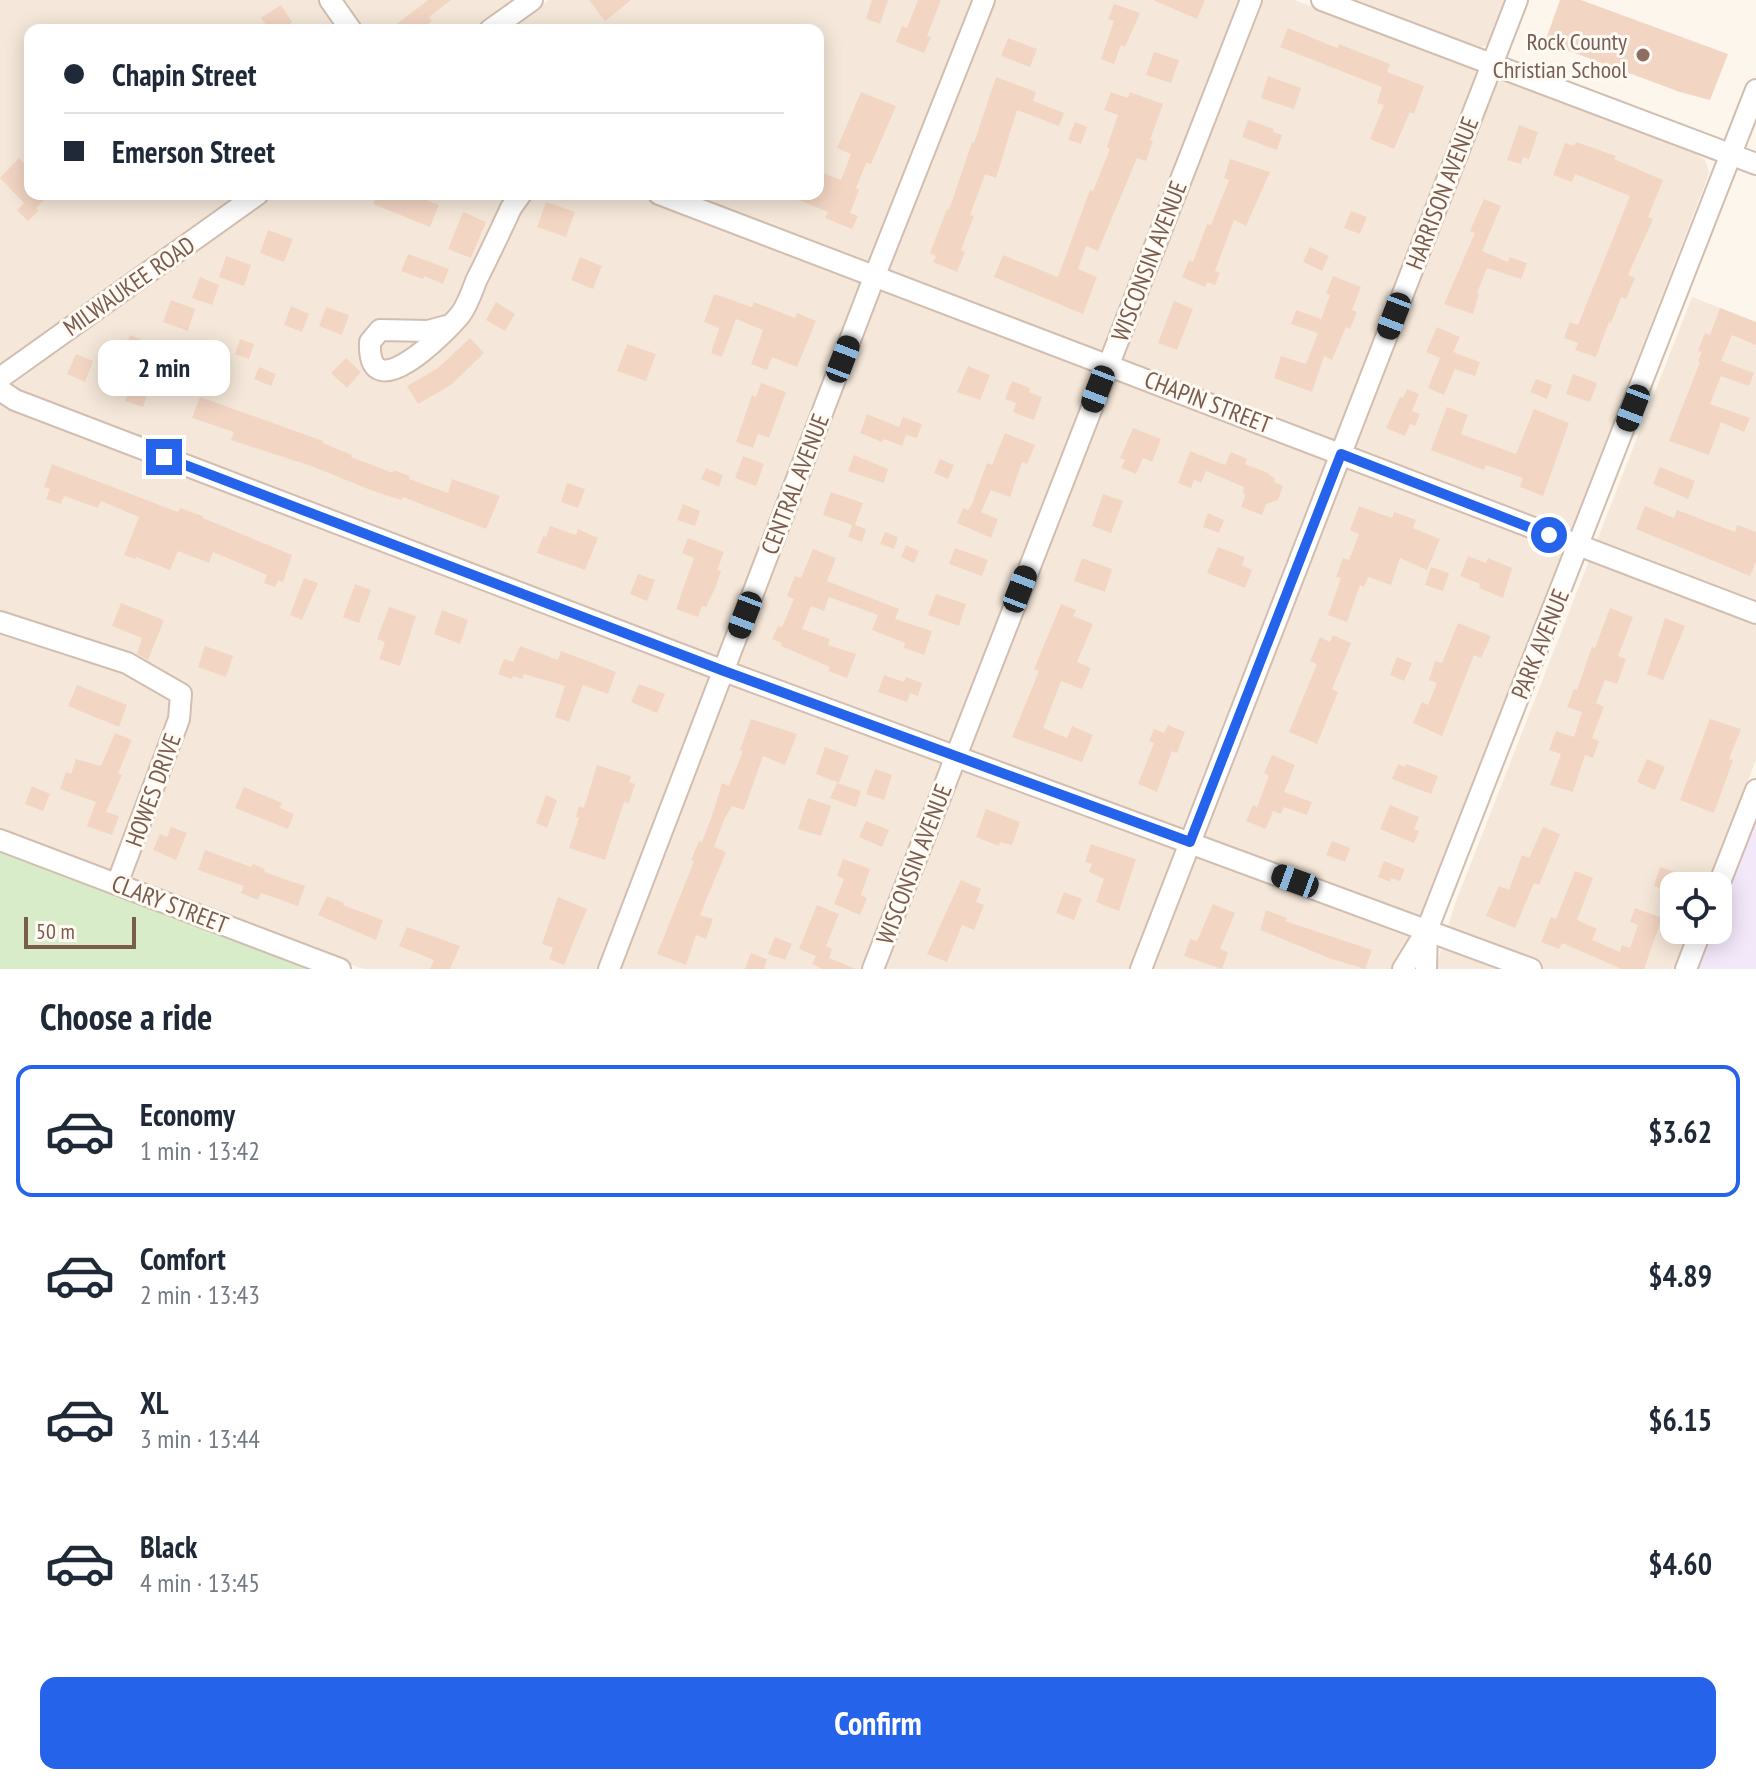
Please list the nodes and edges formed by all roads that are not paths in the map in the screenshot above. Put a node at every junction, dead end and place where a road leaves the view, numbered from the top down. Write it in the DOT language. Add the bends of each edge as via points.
graph roads {
  1 [pos="330,0"];
  2 [pos="532,0"];
  3 [pos="984,0"];
  4 [pos="1251,0"];
  5 [pos="1322,0"];
  6 [pos="1517,0"];
  7 [pos="347,24"];
  8 [pos="498,24"];
  9 [pos="1492,64"];
  10 [pos="1756,90"];
  11 [pos="1731,154"];
  12 [pos="1756,164"];
  13 [pos="250,200"];
  14 [pos="517,200"];
  15 [pos="675,200"];
  16 [pos="875,275"];
  17 [pos="450,325"];
  18 [pos="1108,364"];
  19 [pos="0,378"];
  20 [pos="0,390"];
  21 [pos="1341,454"];
  22 [pos="1579,547"];
  23 [pos="1756,613"];
  24 [pos="0,622"];
  25 [pos="724,671"];
  26 [pos="956,755"];
  27 [pos="1756,790"];
  28 [pos="0,840"];
  29 [pos="1190,842"];
  30 [pos="1724,872"];
  31 [pos="117,884"];
  32 [pos="1427,930"];
  33 [pos="1696,944"];
  34 [pos="340,969"];
  35 [pos="609,969"];
  36 [pos="873,969"];
  37 [pos="1141,969"];
  38 [pos="1403,969"];
  39 [pos="1426,969"];
  40 [pos="1531,969"];
  41 [pos="1686,969"];
  1 -- 7 [label="street"];
  2 -- 8 [label="street"];
  3 -- 16 [label="street, CENTRAL AVENUE"];
  4 -- 18 [label="street, WISCONSIN AVENUE"];
  5 -- 9 [label="street"];
  6 -- 9 [label="street, HARRISON AVENUE"];
  9 -- 11 [label="street"];
  9 -- 21 [label="street, HARRISON AVENUE"];
  10 -- 11 [label="street, PARK AVENUE"];
  11 -- 12 [label="street"];
  11 -- 22 [label="street, PARK AVENUE"];
  13 -- 19 [label="street, MILWAUKEE ROAD"];
  14 -- 17 [label="street" via="461,314"];
  15 -- 16 [label="street, CHAPIN STREET"];
  16 -- 18 [label="street, CHAPIN STREET"];
  16 -- 25 [label="street, CENTRAL AVENUE"];
  18 -- 21 [label="street, CHAPIN STREET"];
  18 -- 26 [label="street, WISCONSIN AVENUE"];
  20 -- 25 [label="street"];
  21 -- 22 [label="street, CHAPIN STREET"];
  21 -- 29 [label="street, HARRISON AVENUE"];
  22 -- 23 [label="street, CHAPIN STREET"];
  22 -- 32 [label="street, PARK AVENUE"];
  24 -- 31 [label="street, HOWES DRIVE" via="127,663 181,694 179,719"];
  25 -- 26 [label="street"];
  25 -- 35 [label="street, CENTRAL AVENUE"];
  26 -- 29 [label="street"];
  26 -- 36 [label="street, WISCONSIN AVENUE"];
  27 -- 30 [label="street"];
  28 -- 31 [label="street, CLARY STREET"];
  29 -- 32 [label="street"];
  29 -- 37 [label="street, HARRISON AVENUE"];
  31 -- 34 [label="street, CLARY STREET"];
  32 -- 38 [label="street, PARK AVENUE"];
  32 -- 39 [label="street, PARK AVENUE"];
  32 -- 40 [label="street"];
  33 -- 41 [label="street"];
}
